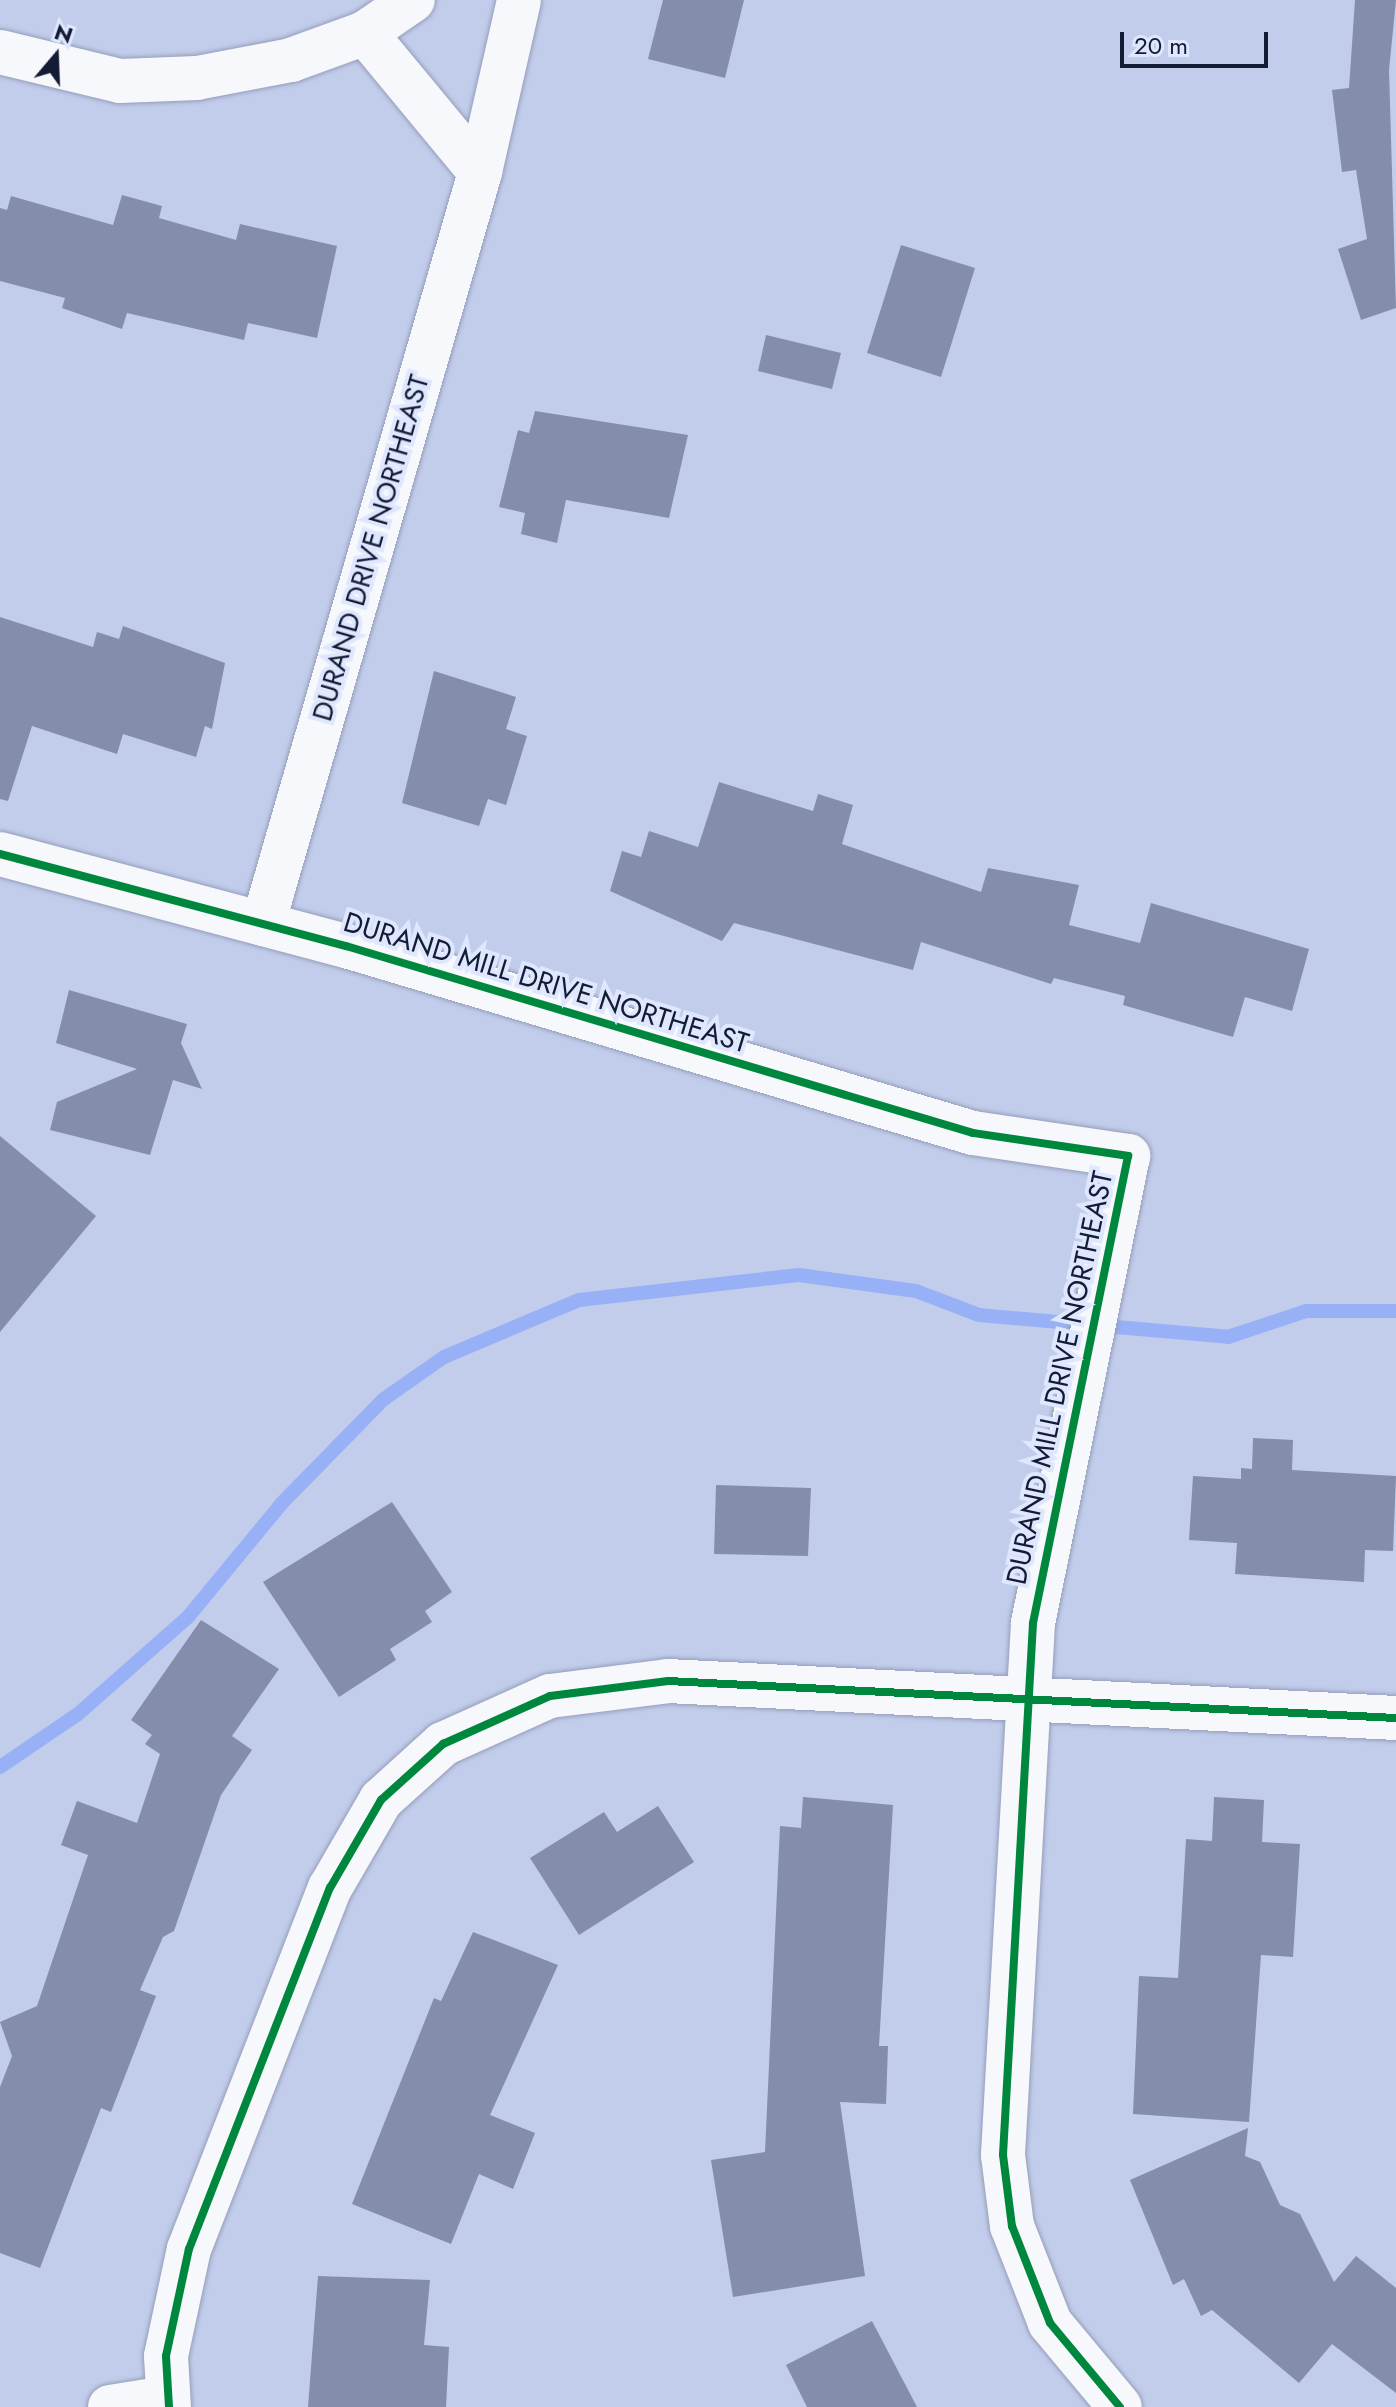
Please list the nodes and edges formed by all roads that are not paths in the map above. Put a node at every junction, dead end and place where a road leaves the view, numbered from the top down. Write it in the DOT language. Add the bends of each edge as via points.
graph roads {
  1 [pos="413,0"];
  2 [pos="519,0"];
  3 [pos="365,33"];
  4 [pos="0,52"];
  5 [pos="480,172"];
  6 [pos="0,854"];
  7 [pos="263,924"];
  8 [pos="1025,1698"];
  9 [pos="1396,1718"];
  10 [pos="167,2402"];
  11 [pos="110,2407"];
  12 [pos="1120,2407"];
  1 -- 3 [label="street"];
  2 -- 5 [label="street, DURAND DRIVE NORTHEAST"];
  3 -- 4 [label="street" via="291,60 159,82 79,76"];
  3 -- 5 [label="street"];
  5 -- 7 [label="street, DURAND DRIVE NORTHEAST"];
  6 -- 7 [label="street, DURAND MILL DRIVE NORTHEAST"];
  7 -- 8 [label="street, DURAND MILL DRIVE NORTHEAST" via="973,1133 1128,1156 1072,1419"];
  8 -- 9 [label="street"];
  8 -- 10 [label="street" via="616,1683 540,1699 443,1744 381,1800 330,1888 189,2249 166,2356"];
  8 -- 12 [label="street, DURAND MILL DRIVE NORTHEAST" via="1005,2191 1050,2323"];
  10 -- 11 [label="street"];
}
